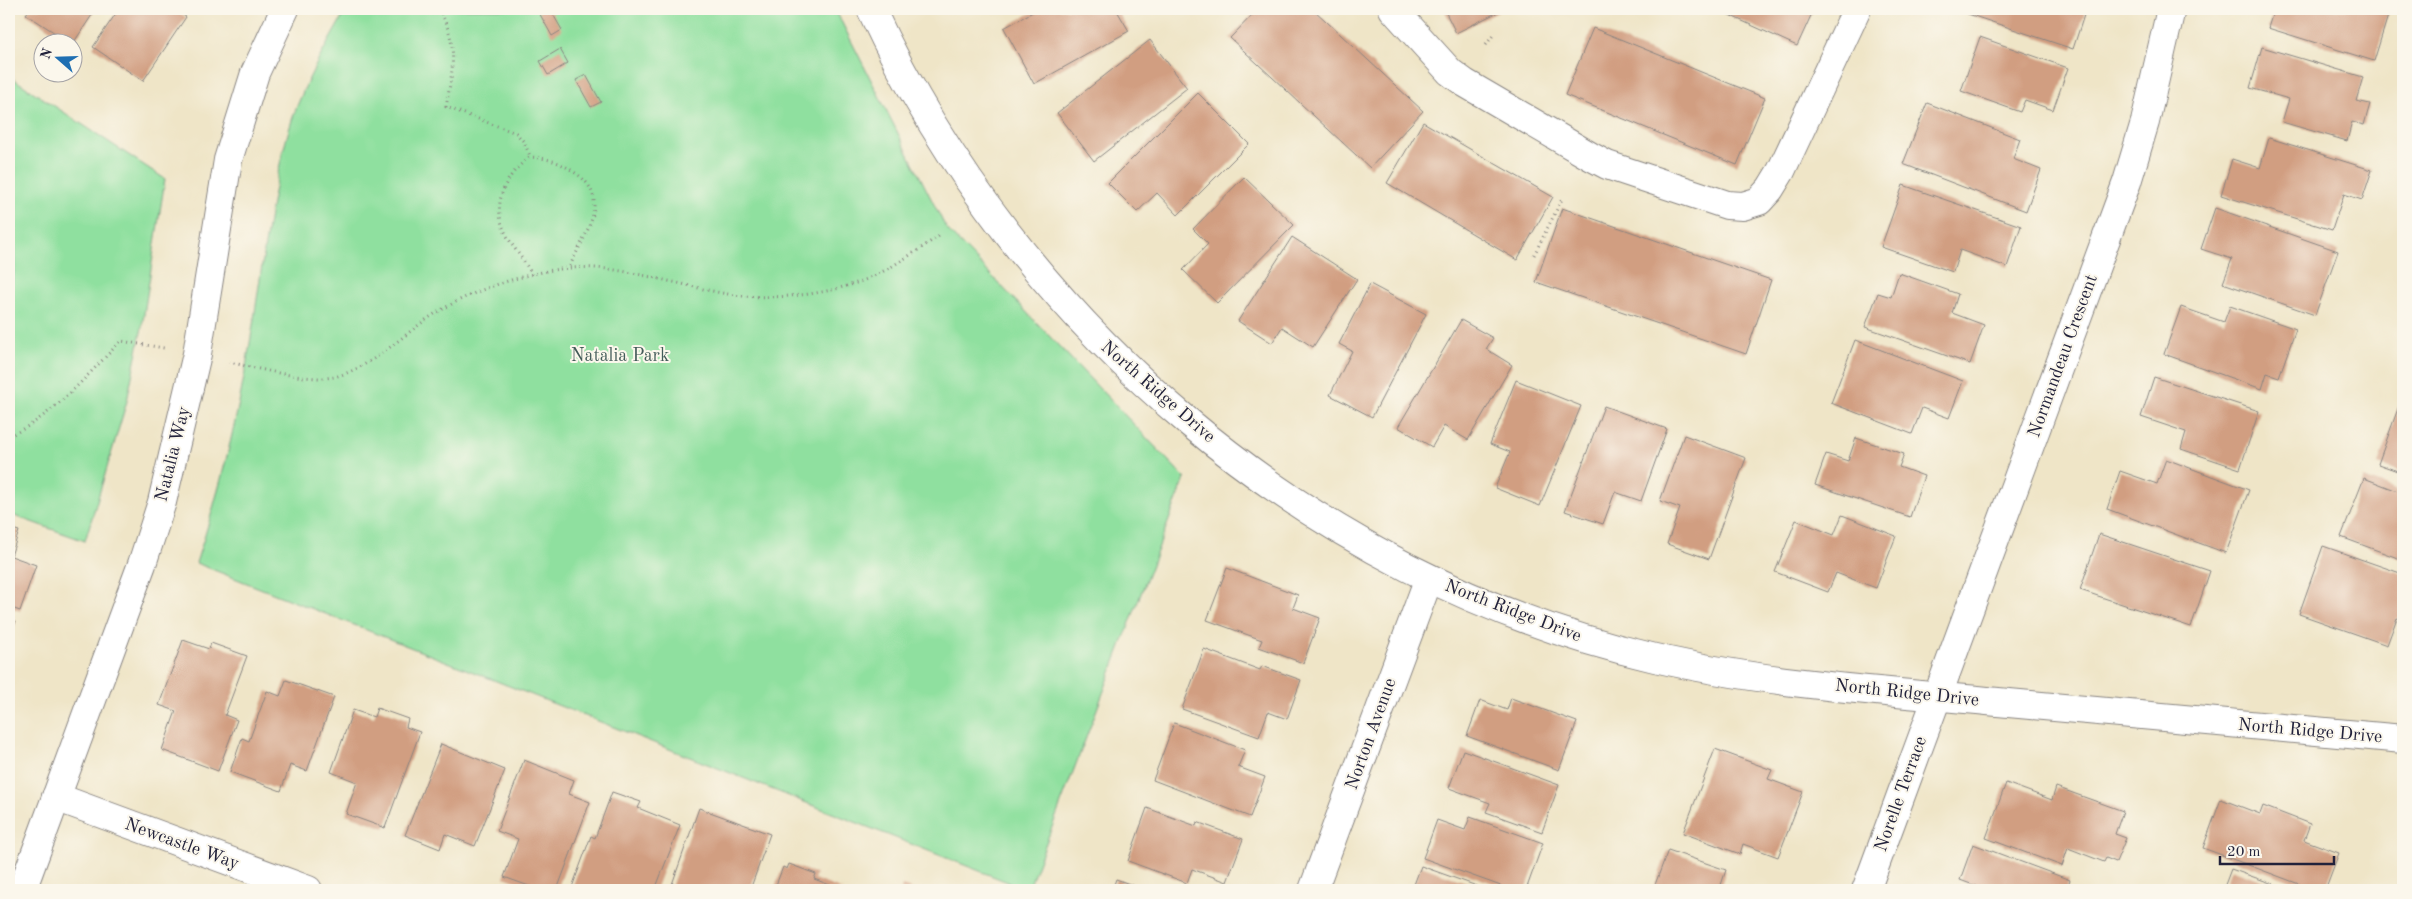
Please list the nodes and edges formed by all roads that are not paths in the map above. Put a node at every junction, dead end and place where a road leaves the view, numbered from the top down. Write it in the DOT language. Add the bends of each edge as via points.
graph roads {
  1 [pos="285,9"];
  2 [pos="871,9"];
  3 [pos="1393,9"];
  4 [pos="1857,9"];
  5 [pos="2171,9"];
  6 [pos="1429,578"];
  7 [pos="1937,697"];
  8 [pos="2403,739"];
  9 [pos="56,797"];
  10 [pos="22,890"];
  11 [pos="308,890"];
  12 [pos="1313,890"];
  13 [pos="1866,890"];
  1 -- 9 [label="street, Natalia Way" via="255,73 228,160 197,354 162,502"];
  2 -- 6 [label="street, North Ridge Drive" via="922,109 980,197 1020,252 1098,338 1169,406 1251,471 1316,515"];
  3 -- 4 [label="street" via="1450,72 1590,156 1607,165 1727,205 1743,206 1760,201 1781,171"];
  5 -- 7 [label="street, Normandeau Crescent" via="2145,122 2127,182"];
  6 -- 7 [label="street, North Ridge Drive" via="1556,630 1652,657 1745,676"];
  6 -- 12 [label="street, Norton Avenue"];
  7 -- 8 [label="street, North Ridge Drive"];
  7 -- 13 [label="street, Norelle Terrace"];
  9 -- 10 [label="street, Natalia Way"];
  9 -- 11 [label="street, Newcastle Way"];
}
